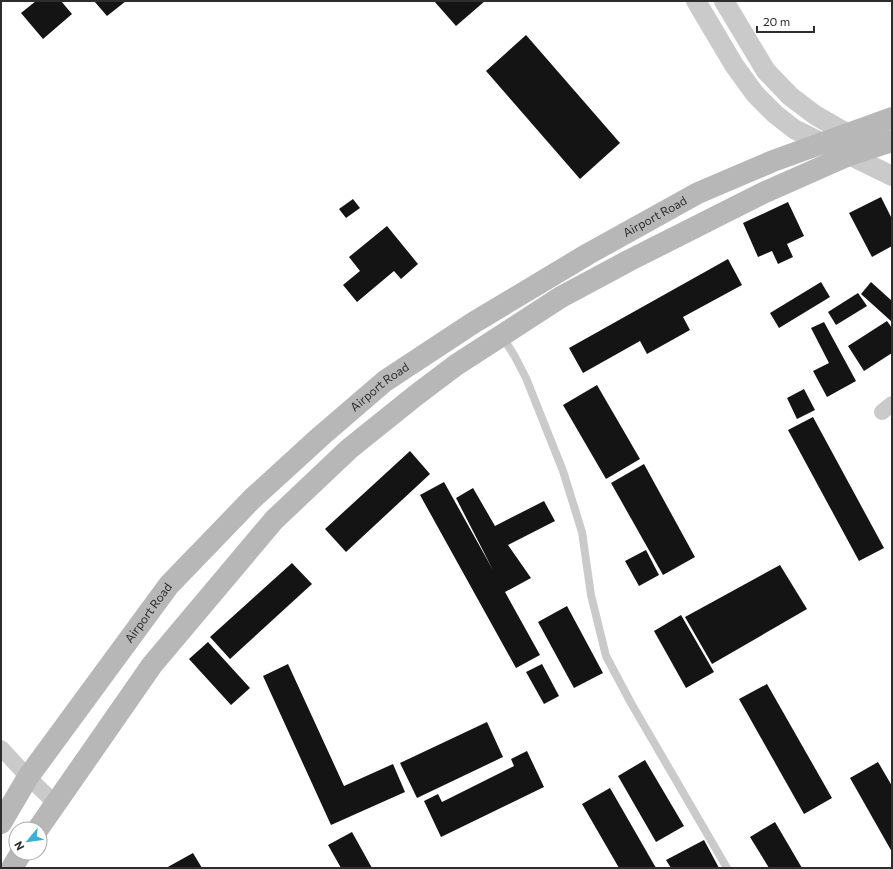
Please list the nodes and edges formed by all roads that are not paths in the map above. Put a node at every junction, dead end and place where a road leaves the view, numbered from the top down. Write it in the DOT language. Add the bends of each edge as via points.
graph roads {
  1 [pos="696,1"];
  2 [pos="724,1"];
  3 [pos="892,118"];
  4 [pos="848,134"];
  5 [pos="822,143"];
  6 [pos="887,146"];
  7 [pos="849,155"];
  8 [pos="892,176"];
  9 [pos="502,335"];
  10 [pos="253,498"];
  11 [pos="274,520"];
  12 [pos="1,748"];
  13 [pos="28,777"];
  14 [pos="55,803"];
  15 [pos="43,821"];
  16 [pos="1,823"];
  17 [pos="727,868"];
  1 -- 5 [label="street" via="734,65 755,94 794,129"];
  2 -- 4 [label="street" via="766,71 790,96 815,115"];
  3 -- 4 [label="main road, Airport Road"];
  4 -- 5 [label="main road, Airport Road"];
  4 -- 6 [label="street"];
  5 -- 7 [label="street"];
  5 -- 10 [label="main road, Airport Road" via="698,193 472,323 385,381"];
  6 -- 7 [label="main road"];
  7 -- 8 [label="street"];
  7 -- 9 [label="main road" via="763,193 630,260 561,297"];
  9 -- 11 [label="main road" via="456,365 379,425"];
  9 -- 17 [label="lane" via="526,378 563,471 582,532 590,595 606,656"];
  10 -- 11 [label="main road"];
  10 -- 13 [label="main road, Airport Road" via="169,585"];
  11 -- 14 [label="main road" via="152,665"];
  12 -- 13 [label="street"];
  13 -- 14 [label="street"];
  13 -- 16 [label="main road, Airport Road"];
  14 -- 15 [label="main road"];
}
